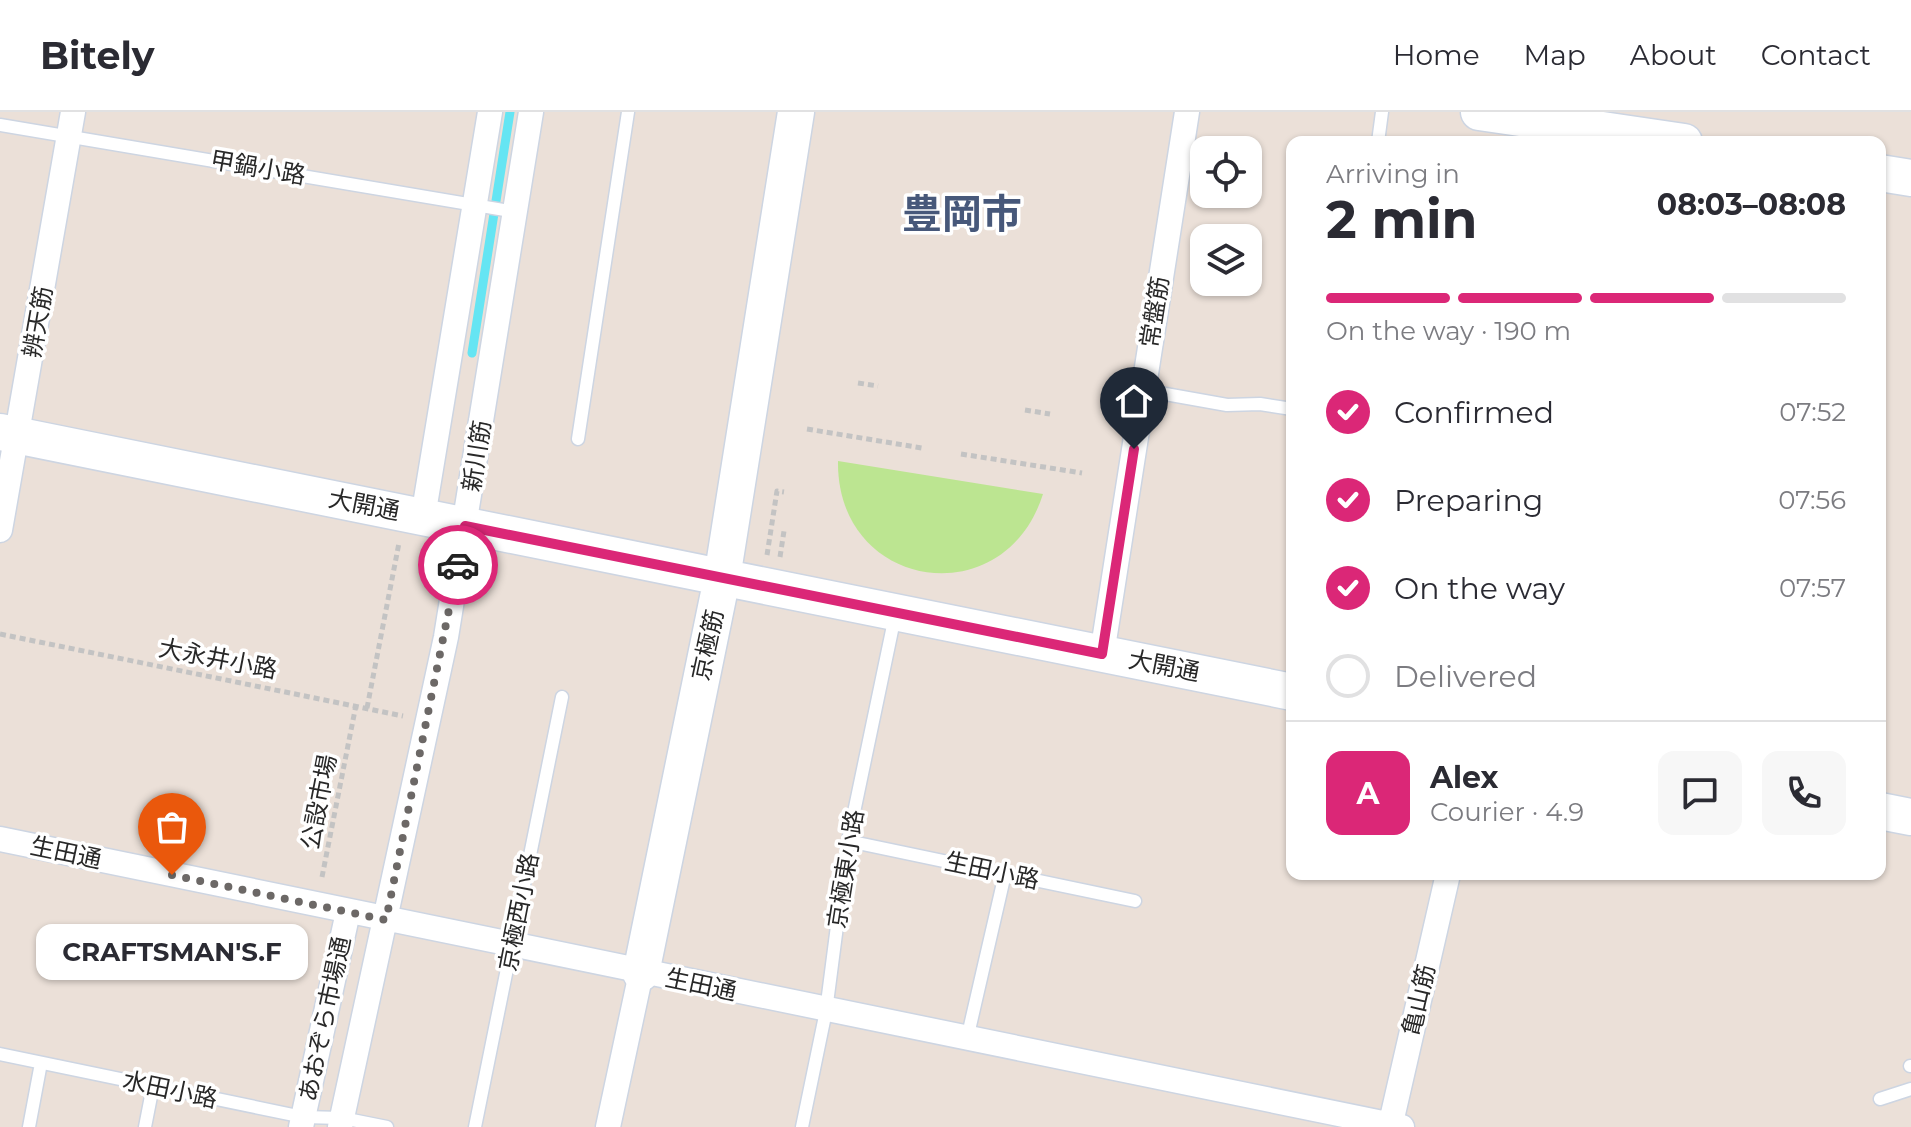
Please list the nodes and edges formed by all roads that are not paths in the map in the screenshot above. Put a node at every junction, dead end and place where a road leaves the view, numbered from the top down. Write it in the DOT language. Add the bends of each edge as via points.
graph roads {
  1 [pos="490,112"];
  2 [pos="531,112"];
  3 [pos="628,112"];
  4 [pos="796,112"];
  5 [pos="1187,112"];
  6 [pos="1382,112"];
  7 [pos="1492,113"];
  8 [pos="71,124"];
  9 [pos="0,125"];
  10 [pos="1623,129"];
  11 [pos="1379,136"];
  12 [pos="1656,136"];
  13 [pos="1886,174"];
  14 [pos="1911,178"];
  15 [pos="478,205"];
  16 [pos="512,211"];
  17 [pos="1143,390"];
  18 [pos="1286,408"];
  19 [pos="9,434"];
  20 [pos="578,439"];
  21 [pos="465,526"];
  22 [pos="0,530"];
  23 [pos="411,530"];
  24 [pos="722,578"];
  25 [pos="895,612"];
  26 [pos="1102,654"];
  27 [pos="1286,691"];
  28 [pos="562,697"];
  29 [pos="1886,812"];
  30 [pos="1911,817"];
  31 [pos="0,839"];
  32 [pos="848,841"];
  33 [pos="1005,874"];
  34 [pos="1447,880"];
  35 [pos="1135,901"];
  36 [pos="348,912"];
  37 [pos="386,920"];
  38 [pos="513,946"];
  39 [pos="641,973"];
  40 [pos="826,1011"];
  41 [pos="967,1039"];
  42 [pos="0,1054"];
  43 [pos="41,1063"];
  44 [pos="153,1086"];
  45 [pos="1911,1089"];
  46 [pos="1880,1099"];
  47 [pos="302,1122"];
  48 [pos="341,1122"];
  49 [pos="1394,1126"];
  50 [pos="29,1127"];
  51 [pos="145,1127"];
  52 [pos="387,1127"];
  53 [pos="475,1127"];
  54 [pos="608,1127"];
  55 [pos="802,1127"];
  1 -- 15 [label="street, 新川筋"];
  2 -- 16 [label="street, 新川筋"];
  3 -- 20 [label="lane"];
  4 -- 24 [label="street, 京極筋"];
  5 -- 17 [label="street, 常盤筋"];
  6 -- 11 [label="lane"];
  7 -- 10 [label="street"];
  8 -- 9 [label="lane, 甲鍋小路"];
  8 -- 15 [label="lane, 甲鍋小路"];
  8 -- 19 [label="street, 辨天筋"];
  10 -- 12 [label="street"];
  13 -- 14 [label="street"];
  15 -- 16 [label="lane, 甲鍋小路"];
  15 -- 23 [label="street, 新川筋"];
  16 -- 21 [label="street, 新川筋"];
  17 -- 18 [label="lane" via="1227,405"];
  17 -- 26 [label="street, 常盤筋"];
  19 -- 22 [label="street, 辨天筋"];
  19 -- 23 [label="street, 大開通"];
  21 -- 23 [label="street, 大開通"];
  21 -- 24 [label="street, 大開通"];
  21 -- 37 [label="street, 新川筋"];
  24 -- 25 [label="street, 大開通"];
  24 -- 39 [label="street, 京極筋"];
  25 -- 26 [label="street, 大開通"];
  25 -- 32 [label="lane, 京極東小路"];
  26 -- 27 [label="street, 大開通"];
  28 -- 38 [label="lane, 京極西小路"];
  29 -- 30 [label="street"];
  31 -- 36 [label="street, 生田通"];
  32 -- 33 [label="lane, 生田小路"];
  32 -- 40 [label="lane, 京極東小路"];
  33 -- 35 [label="lane, 生田小路"];
  33 -- 41 [label="lane"];
  34 -- 49 [label="street, 亀山筋"];
  36 -- 37 [label="street, 生田通"];
  36 -- 47 [label="street, あおぞら市場通"];
  37 -- 38 [label="street, 生田通"];
  37 -- 48 [label="street, 新川筋"];
  38 -- 39 [label="street, 生田通"];
  38 -- 53 [label="lane, 京極西小路"];
  39 -- 40 [label="street, 生田通"];
  39 -- 54 [label="street, 京極筋"];
  40 -- 41 [label="street, 生田通"];
  40 -- 55 [label="lane, 京極東小路"];
  41 -- 49 [label="street, 生田通"];
  42 -- 43 [label="lane, 水田小路"];
  43 -- 44 [label="lane, 水田小路"];
  43 -- 50 [label="lane"];
  44 -- 47 [label="lane, 水田小路"];
  44 -- 51 [label="lane"];
  45 -- 46 [label="lane"];
  47 -- 48 [label="lane, 水田小路"];
  48 -- 52 [label="lane, 水田小路"];
}
